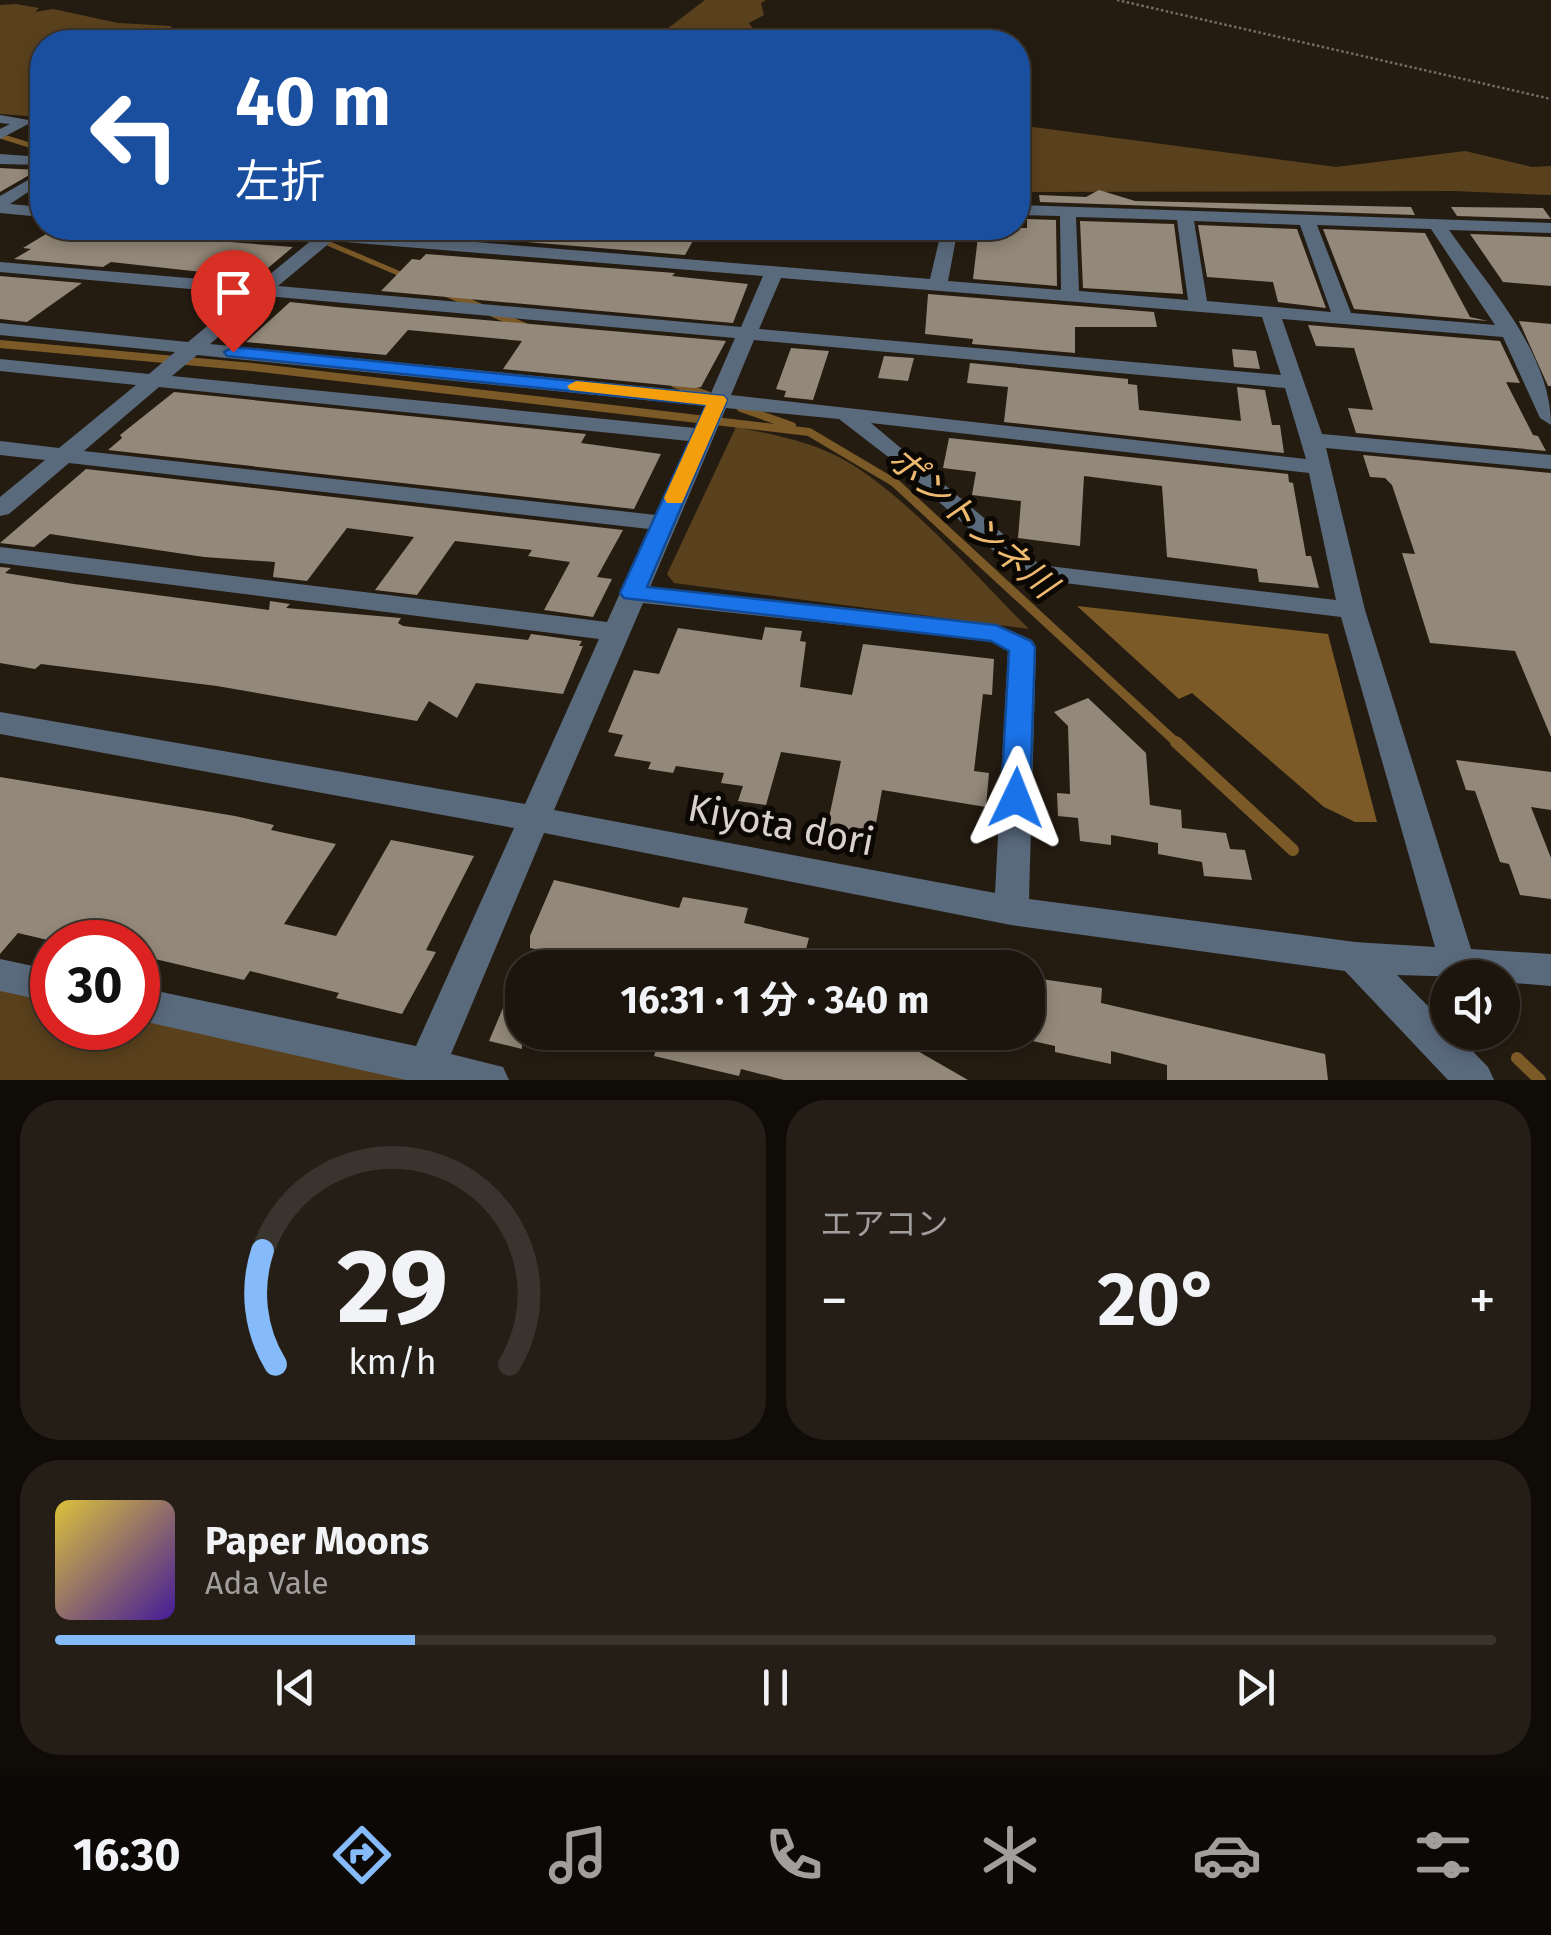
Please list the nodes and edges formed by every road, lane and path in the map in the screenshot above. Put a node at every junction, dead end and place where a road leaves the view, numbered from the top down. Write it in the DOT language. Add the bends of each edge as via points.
graph roads {
  1 [pos="1117,0"];
  2 [pos="1551,100"];
  3 [pos="0,119"];
  4 [pos="0,135"];
  5 [pos="0,159"];
  6 [pos="30,161"];
  7 [pos="30,185"];
  8 [pos="0,205"];
  9 [pos="30,210"];
  10 [pos="1030,210"];
  11 [pos="1068,212"];
  12 [pos="1185,217"];
  13 [pos="1308,221"];
  14 [pos="1437,225"];
  15 [pos="1551,228"];
  16 [pos="322,240"];
  17 [pos="473,240"];
  18 [pos="948,240"];
  19 [pos="0,267"];
  20 [pos="774,273"];
  21 [pos="938,286"];
  22 [pos="262,290"];
  23 [pos="1070,297"];
  24 [pos="1198,307"];
  25 [pos="1270,312"];
  26 [pos="1343,318"];
  27 [pos="0,329"];
  28 [pos="1510,332"];
  29 [pos="746,334"];
  30 [pos="193,351"];
  31 [pos="0,365"];
  32 [pos="166,374"];
  33 [pos="1294,382"];
  34 [pos="844,413"];
  35 [pos="710,418"];
  36 [pos="1551,418"];
  37 [pos="0,448"];
  38 [pos="1316,453"];
  39 [pos="63,456"];
  40 [pos="1551,462"];
  41 [pos="0,509"];
  42 [pos="664,523"];
  43 [pos="0,555"];
  44 [pos="632,593"];
  45 [pos="1352,610"];
  46 [pos="614,632"];
  47 [pos="0,723"];
  48 [pos="536,819"];
  49 [pos="1011,911"];
  50 [pos="1355,957"];
  51 [pos="1457,960"];
  52 [pos="1430,962"];
  53 [pos="1520,968"];
  54 [pos="1551,970"];
  55 [pos="0,975"];
  56 [pos="30,981"];
  57 [pos="160,1009"];
  58 [pos="426,1066"];
  59 [pos="489,1080"];
  60 [pos="1474,1080"];
  1 -- 2 [label="path"];
  3 -- 4 [label="street" via="27,121"];
  5 -- 6 [label="street"];
  7 -- 8 [label="street"];
  8 -- 9 [label="street"];
  10 -- 11 [label="street"];
  11 -- 12 [label="street"];
  11 -- 23 [label="street"];
  12 -- 13 [label="street"];
  12 -- 24 [label="street"];
  13 -- 14 [label="street"];
  13 -- 26 [label="street"];
  14 -- 15 [label="street"];
  14 -- 28 [label="street"];
  16 -- 22 [label="street"];
  17 -- 20 [label="street"];
  18 -- 21 [label="street"];
  19 -- 22 [label="street"];
  20 -- 21 [label="street"];
  20 -- 29 [label="street"];
  21 -- 23 [label="street"];
  22 -- 29 [label="street"];
  22 -- 30 [label="street"];
  23 -- 24 [label="street"];
  24 -- 25 [label="street"];
  25 -- 26 [label="street"];
  25 -- 33 [label="street"];
  26 -- 28 [label="street"];
  27 -- 30 [label="street"];
  28 -- 36 [label="street"];
  29 -- 33 [label="street"];
  29 -- 35 [label="street"];
  30 -- 32 [label="street"];
  30 -- 35 [label="street"];
  31 -- 32 [label="street"];
  32 -- 35 [label="street"];
  32 -- 39 [label="street"];
  33 -- 38 [label="street"];
  34 -- 35 [label="street"];
  34 -- 38 [label="street"];
  34 -- 45 [label="street" via="1033,572"];
  35 -- 42 [label="street"];
  37 -- 39 [label="street"];
  38 -- 40 [label="street"];
  38 -- 45 [label="street"];
  39 -- 41 [label="street"];
  39 -- 42 [label="street"];
  42 -- 44 [label="street"];
  43 -- 46 [label="street"];
  44 -- 46 [label="street"];
  44 -- 49 [label="street" via="996,633 1022,647"];
  45 -- 51 [label="street"];
  46 -- 48 [label="street"];
  47 -- 48 [label="street, Kiyota dori"];
  48 -- 49 [label="street, Kiyota dori"];
  48 -- 58 [label="street"];
  49 -- 50 [label="street, Kiyota dori"];
  50 -- 52 [label="street, Kiyota dori"];
  50 -- 60 [label="street"];
  53 -- 54 [label="street, Kiyota dori"];
  55 -- 56 [label="street"];
  57 -- 58 [label="street"];
  58 -- 59 [label="street"];
}
